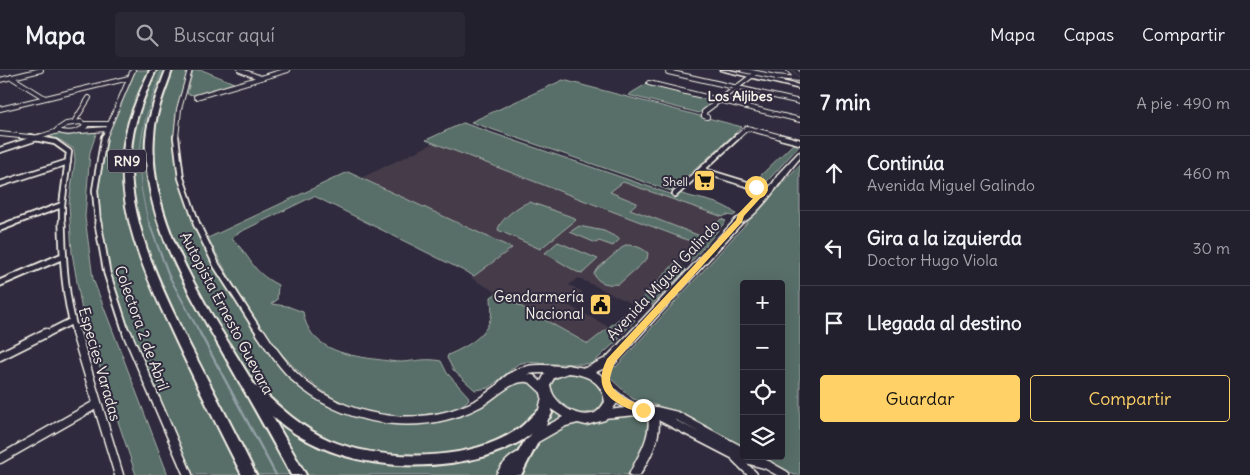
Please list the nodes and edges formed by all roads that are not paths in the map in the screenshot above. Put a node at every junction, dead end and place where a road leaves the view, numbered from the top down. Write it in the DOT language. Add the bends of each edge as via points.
graph roads {
  1 [pos="41,70"];
  2 [pos="132,70"];
  3 [pos="153,70"];
  4 [pos="169,70"];
  5 [pos="190,70"];
  6 [pos="240,70"];
  7 [pos="288,70"];
  8 [pos="722,70"];
  9 [pos="728,70"];
  10 [pos="743,70"];
  11 [pos="789,70"];
  12 [pos="795,70"];
  13 [pos="668,72"];
  14 [pos="800,75"];
  15 [pos="130,76"];
  16 [pos="752,76"];
  17 [pos="11,77"];
  18 [pos="261,78"];
  19 [pos="0,80"];
  20 [pos="109,81"];
  21 [pos="800,82"];
  22 [pos="649,83"];
  23 [pos="736,88"];
  24 [pos="196,96"];
  25 [pos="45,98"];
  26 [pos="89,98"];
  27 [pos="720,100"];
  28 [pos="800,102"];
  29 [pos="0,110"];
  30 [pos="708,118"];
  31 [pos="800,120"];
  32 [pos="74,122"];
  33 [pos="85,124"];
  34 [pos="108,126"];
  35 [pos="58,131"];
  36 [pos="75,132"];
  37 [pos="0,134"];
  38 [pos="35,138"];
  39 [pos="800,142"];
  40 [pos="0,149"];
  41 [pos="800,154"];
  42 [pos="68,162"];
  43 [pos="701,170"];
  44 [pos="0,184"];
  45 [pos="767,191"];
  46 [pos="675,194"];
  47 [pos="62,205"];
  48 [pos="0,228"];
  49 [pos="63,256"];
  50 [pos="0,283"];
  51 [pos="72,321"];
  52 [pos="0,356"];
  53 [pos="610,361"];
  54 [pos="561,370"];
  55 [pos="586,372"];
  56 [pos="243,380"];
  57 [pos="500,387"];
  58 [pos="608,389"];
  59 [pos="546,394"];
  60 [pos="97,404"];
  61 [pos="652,412"];
  62 [pos="545,413"];
  63 [pos="604,414"];
  64 [pos="578,418"];
  65 [pos="533,441"];
  66 [pos="235,446"];
  67 [pos="740,450"];
  68 [pos="732,454"];
  69 [pos="0,459"];
  70 [pos="759,460"];
  71 [pos="768,465"];
  72 [pos="780,474"];
  73 [pos="119,475"];
  74 [pos="188,475"];
  75 [pos="243,475"];
  76 [pos="250,475"];
  77 [pos="299,475"];
  78 [pos="502,475"];
  79 [pos="513,475"];
  80 [pos="634,475"];
  81 [pos="753,475"];
  1 -- 17 [label="street"];
  2 -- 15 [label="street, Colectora 2 de Abril"];
  3 -- 66 [label="highway, RN9" via="137,107 128,140 127,182 133,223 142,256"];
  4 -- 56 [label="highway, Autopista Ernesto Guevara / RN9" via="150,137 155,193 174,252"];
  5 -- 57 [label="street" via="180,101 175,135 184,188 218,266 284,365 322,398 362,416 382,419 408,421 446,415 472,406"];
  6 -- 18 [label="street"];
  7 -- 18 [label="street"];
  8 -- 16 [label="main road"];
  9 -- 16 [label="main road"];
  10 -- 21 [label="street"];
  11 -- 21 [label="street"];
  12 -- 14 [label="street"];
  13 -- 23 [label="street"];
  15 -- 20 [label="street"];
  15 -- 20 [label="street"];
  15 -- 34 [label="street, Colectora 2 de Abril"];
  16 -- 21 [label="main road"];
  16 -- 23 [label="street"];
  17 -- 19 [label="street"];
  17 -- 25 [label="street"];
  18 -- 24 [label="street"];
  20 -- 25 [label="street"];
  22 -- 27 [label="street"];
  23 -- 27 [label="street"];
  23 -- 28 [label="street"];
  25 -- 29 [label="street"];
  26 -- 32 [label="street"];
  27 -- 30 [label="street" via="704,112"];
  27 -- 31 [label="street"];
  32 -- 33 [label="street"];
  32 -- 35 [label="street" via="59,127"];
  33 -- 34 [label="street"];
  33 -- 36 [label="street"];
  34 -- 36 [label="street"];
  34 -- 74 [label="street, Colectora 2 de Abril" via="100,152 96,191 107,275 130,340"];
  35 -- 36 [label="street"];
  35 -- 38 [label="street"];
  37 -- 38 [label="street"];
  38 -- 40 [label="street"];
  38 -- 42 [label="street" via="63,146 69,152"];
  39 -- 43 [label="street" via="747,128"];
  41 -- 45 [label="main road, Avenida Miguel Galindo"];
  42 -- 44 [label="street"];
  42 -- 47 [label="street, Especies Varadas"];
  43 -- 45 [label="street"];
  43 -- 46 [label="street"];
  45 -- 53 [label="main road, Avenida Miguel Galindo" via="740,216 740,220"];
  47 -- 48 [label="street"];
  47 -- 49 [label="street, Especies Varadas"];
  49 -- 50 [label="street"];
  49 -- 51 [label="street, Especies Varadas"];
  51 -- 52 [label="street"];
  51 -- 60 [label="street, Especies Varadas"];
  53 -- 55 [label="main road, Avenida Miguel Galindo"];
  53 -- 58 [label="main road, Avenida Miguel Galindo" via="606,373"];
  54 -- 55 [label="main road"];
  54 -- 57 [label="street" via="519,370"];
  54 -- 59 [label="main road" via="546,380"];
  55 -- 58 [label="main road" via="598,378"];
  56 -- 62 [label="highway" via="277,414 305,435 352,454 380,459 432,461 475,453 516,438 528,431"];
  56 -- 77 [label="highway, Autopista Ernesto Guevara / RN9"];
  57 -- 59 [label="street" via="523,376 537,381"];
  58 -- 61 [label="main road" via="625,404"];
  58 -- 63 [label="main road" via="611,403"];
  59 -- 62 [label="main road"];
  59 -- 64 [label="main road" via="559,411"];
  60 -- 69 [label="street"];
  60 -- 73 [label="street, Especies Varadas"];
  61 -- 63 [label="main road"];
  61 -- 67 [label="street" via="676,416"];
  61 -- 68 [label="street"];
  61 -- 80 [label="main road" via="655,424 651,444"];
  62 -- 65 [label="main road"];
  63 -- 64 [label="main road" via="597,418"];
  64 -- 65 [label="main road" via="563,422"];
  65 -- 78 [label="main road"];
  65 -- 79 [label="highway"];
  66 -- 75 [label="highway"];
  66 -- 76 [label="highway, RN9"];
  68 -- 71 [label="street" via="752,463"];
  68 -- 81 [label="street"];
  70 -- 71 [label="street"];
  71 -- 72 [label="street"];
}
